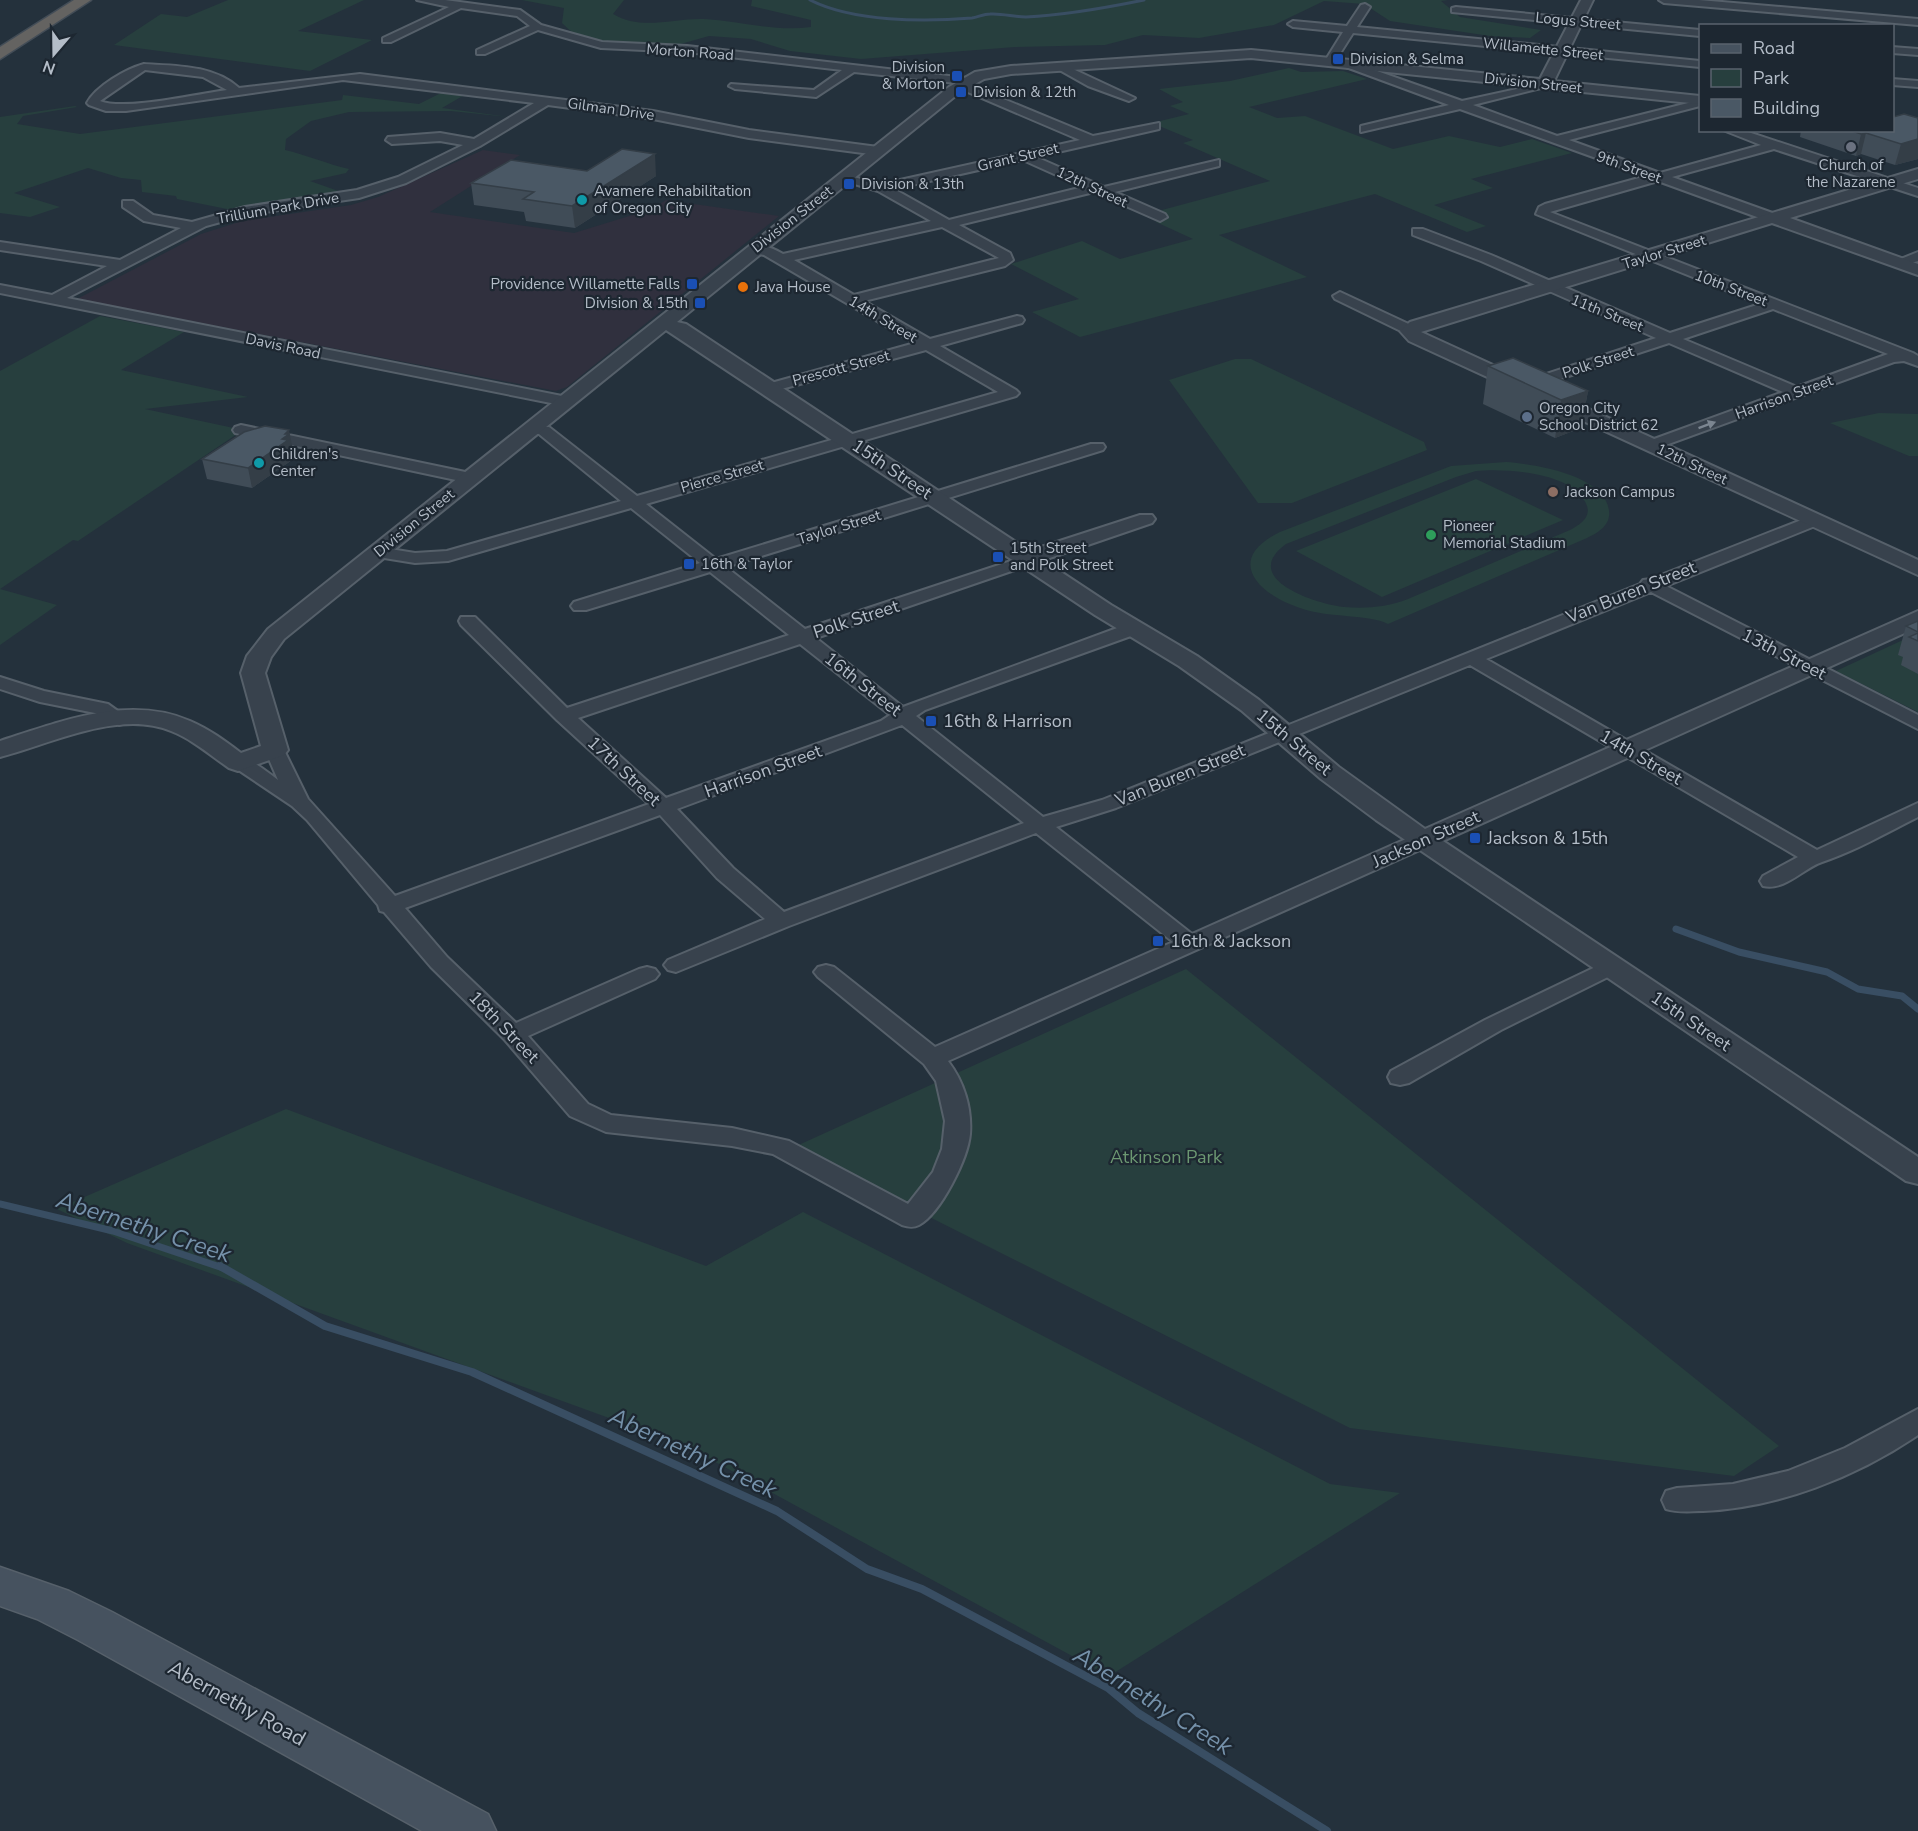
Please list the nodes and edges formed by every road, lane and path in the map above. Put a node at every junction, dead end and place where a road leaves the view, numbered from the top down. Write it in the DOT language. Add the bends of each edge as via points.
graph roads {
  1 [pos="70,0"];
  2 [pos="84,0"];
  3 [pos="422,0"];
  4 [pos="1587,0"];
  5 [pos="1664,0"];
  6 [pos="460,5"];
  7 [pos="1365,7"];
  8 [pos="1456,10"];
  9 [pos="1795,11"];
  10 [pos="1575,21"];
  11 [pos="1918,22"];
  12 [pos="1293,24"];
  13 [pos="1792,24"];
  14 [pos="537,27"];
  15 [pos="1350,30"];
  16 [pos="1699,33"];
  17 [pos="387,40"];
  18 [pos="0,45"];
  19 [pos="1894,50"];
  20 [pos="1560,51"];
  21 [pos="481,52"];
  22 [pos="1918,52"];
  23 [pos="0,54"];
  24 [pos="1336,62"];
  25 [pos="1699,64"];
  26 [pos="1060,66"];
  27 [pos="852,68"];
  28 [pos="1894,82"];
  29 [pos="963,83"];
  30 [pos="1545,84"];
  31 [pos="1918,84"];
  32 [pos="735,86"];
  33 [pos="237,93"];
  34 [pos="1129,98"];
  35 [pos="546,101"];
  36 [pos="1699,101"];
  37 [pos="1699,102"];
  38 [pos="1457,106"];
  39 [pos="1670,111"];
  40 [pos="1690,117"];
  41 [pos="1155,126"];
  42 [pos="1365,129"];
  43 [pos="1735,132"];
  44 [pos="392,140"];
  45 [pos="1090,140"];
  46 [pos="1554,140"];
  47 [pos="476,143"];
  48 [pos="1773,145"];
  49 [pos="878,151"];
  50 [pos="1025,156"];
  51 [pos="1215,163"];
  52 [pos="1918,174"];
  53 [pos="845,177"];
  54 [pos="1658,177"];
  55 [pos="1889,183"];
  56 [pos="882,188"];
  57 [pos="1099,190"];
  58 [pos="1918,192"];
  59 [pos="128,204"];
  60 [pos="1160,218"];
  61 [pos="1773,218"];
  62 [pos="945,223"];
  63 [pos="191,226"];
  64 [pos="1418,232"];
  65 [pos="0,246"];
  66 [pos="754,249"];
  67 [pos="1650,256"];
  68 [pos="1918,256"];
  69 [pos="781,259"];
  70 [pos="1898,263"];
  71 [pos="120,264"];
  72 [pos="1918,270"];
  73 [pos="1546,288"];
  74 [pos="0,289"];
  75 [pos="1340,297"];
  76 [pos="53,300"];
  77 [pos="852,300"];
  78 [pos="1774,304"];
  79 [pos="1017,320"];
  80 [pos="662,323"];
  81 [pos="1410,330"];
  82 [pos="1670,338"];
  83 [pos="928,345"];
  84 [pos="1914,358"];
  85 [pos="1525,386"];
  86 [pos="769,388"];
  87 [pos="1797,392"];
  88 [pos="1011,393"];
  89 [pos="566,401"];
  90 [pos="533,429"];
  91 [pos="242,430"];
  92 [pos="847,440"];
  93 [pos="1652,445"];
  94 [pos="1097,447"];
  95 [pos="470,478"];
  96 [pos="934,498"];
  97 [pos="633,502"];
  98 [pos="1146,519"];
  99 [pos="1814,520"];
  100 [pos="378,552"];
  101 [pos="1028,560"];
  102 [pos="713,565"];
  103 [pos="1918,568"];
  104 [pos="1649,584"];
  105 [pos="580,606"];
  106 [pos="1918,618"];
  107 [pos="468,621"];
  108 [pos="1135,628"];
  109 [pos="804,637"];
  110 [pos="1469,657"];
  111 [pos="1810,667"];
  112 [pos="253,673"];
  113 [pos="0,683"];
  114 [pos="564,716"];
  115 [pos="903,716"];
  116 [pos="119,719"];
  117 [pos="1918,723"];
  118 [pos="1284,733"];
  119 [pos="0,749"];
  120 [pos="1626,749"];
  121 [pos="275,750"];
  122 [pos="238,762"];
  123 [pos="299,802"];
  124 [pos="664,807"];
  125 [pos="1918,809"];
  126 [pos="1040,824"];
  127 [pos="1423,840"];
  128 [pos="1814,857"];
  129 [pos="1771,882"];
  130 [pos="388,906"];
  131 [pos="781,921"];
  132 [pos="1191,945"];
  133 [pos="676,965"];
  134 [pos="1610,967"];
  135 [pos="826,972"];
  136 [pos="647,974"];
  137 [pos="513,1034"];
  138 [pos="933,1058"];
  139 [pos="1400,1077"];
  140 [pos="1918,1173"];
  141 [pos="1918,1420"];
  142 [pos="1677,1500"];
  143 [pos="0,1586"];
  144 [pos="470,1831"];
  1 -- 18 [label="highway"];
  2 -- 23 [label="highway"];
  3 -- 6 [label="street, Morton Road"];
  4 -- 10 [label="street"];
  5 -- 9 [label="street"];
  6 -- 14 [label="street, Morton Road" via="520,13"];
  6 -- 17 [label="street"];
  7 -- 15 [label="street"];
  8 -- 10 [label="street, Logus Street"];
  9 -- 11 [label="street"];
  9 -- 13 [label="street"];
  10 -- 16 [label="street, Logus Street"];
  10 -- 20 [label="street"];
  12 -- 15 [label="street, Willamette Street"];
  14 -- 21 [label="street"];
  14 -- 27 [label="street, Morton Road" via="611,47 687,49"];
  15 -- 20 [label="street, Willamette Street"];
  15 -- 24 [label="street"];
  19 -- 22 [label="street"];
  20 -- 25 [label="street, Willamette Street"];
  20 -- 30 [label="street"];
  24 -- 26 [label="street, Division Street" via="1243,54"];
  24 -- 30 [label="street, Division Street"];
  24 -- 38 [label="street, 9th Street"];
  26 -- 29 [label="street, Division Street" via="992,72"];
  26 -- 34 [label="street"];
  27 -- 29 [label="street, Morton Road"];
  27 -- 32 [label="street" via="816,94"];
  28 -- 31 [label="street"];
  29 -- 45 [label="street"];
  29 -- 49 [label="street, Division Street"];
  30 -- 36 [label="street, Division Street"];
  30 -- 38 [label="street"];
  33 -- 33 [label="street, Gilman Drive" via="126,108 93,103 96,97 144,67 215,77 228,82"];
  33 -- 35 [label="street, Gilman Drive" via="343,77"];
  35 -- 47 [label="street, Trillium Park Drive"];
  35 -- 49 [label="street, Gilman Drive"];
  37 -- 39 [label="street"];
  38 -- 42 [label="street"];
  38 -- 46 [label="street, 9th Street"];
  39 -- 40 [label="street"];
  39 -- 46 [label="street"];
  41 -- 45 [label="street, Grant Street"];
  43 -- 48 [label="street"];
  44 -- 47 [label="street" via="440,137"];
  45 -- 50 [label="street, Grant Street"];
  46 -- 54 [label="street, 9th Street"];
  47 -- 63 [label="street, Trillium Park Drive" via="410,177 372,190 245,211"];
  48 -- 54 [label="street"];
  48 -- 55 [label="street"];
  49 -- 53 [label="street, Division Street"];
  50 -- 56 [label="street, Grant Street"];
  50 -- 57 [label="street, 12th Street"];
  51 -- 57 [label="street"];
  52 -- 55 [label="street, Taylor Street"];
  53 -- 56 [label="street"];
  53 -- 66 [label="street, Division Street"];
  54 -- 61 [label="street, 9th Street"];
  54 -- 67 [label="street, 10th Street" via="1550,207 1543,214"];
  55 -- 58 [label="street"];
  55 -- 61 [label="street, Taylor Street"];
  56 -- 62 [label="street"];
  57 -- 60 [label="street, 12th Street"];
  57 -- 62 [label="street"];
  59 -- 63 [label="street" via="149,218"];
  61 -- 67 [label="street, Taylor Street"];
  61 -- 70 [label="street, 9th Street"];
  62 -- 69 [label="street"];
  62 -- 77 [label="street" via="1006,260"];
  63 -- 71 [label="street, Trillium Park Drive"];
  64 -- 73 [label="street, 11th Street" via="1486,258"];
  65 -- 71 [label="street"];
  66 -- 69 [label="street, 14th Street"];
  66 -- 80 [label="street, Division Street"];
  67 -- 73 [label="street, Taylor Street"];
  67 -- 78 [label="street, 10th Street"];
  68 -- 70 [label="street"];
  69 -- 77 [label="street, 14th Street"];
  70 -- 72 [label="street, 9th Street"];
  71 -- 76 [label="street, Trillium Park Drive"];
  73 -- 81 [label="street, Taylor Street"];
  73 -- 82 [label="street, 11th Street"];
  74 -- 76 [label="street, Davis Road"];
  75 -- 81 [label="street, 12th Street"];
  76 -- 89 [label="street, Davis Road"];
  77 -- 83 [label="street, 14th Street"];
  78 -- 82 [label="street, Polk Street"];
  78 -- 84 [label="street, 10th Street"];
  79 -- 83 [label="street, Prescott Street"];
  80 -- 86 [label="street, 15th Street" via="679,328"];
  80 -- 89 [label="street, Division Street"];
  81 -- 85 [label="street, 12th Street" via="1413,336"];
  82 -- 85 [label="street, Polk Street"];
  82 -- 87 [label="street, 11th Street"];
  83 -- 86 [label="street, Prescott Street"];
  83 -- 88 [label="street, 14th Street"];
  84 -- 87 [label="street, Harrison Street" via="1891,358"];
  85 -- 93 [label="street, 12th Street"];
  86 -- 92 [label="street, 15th Street"];
  93 -- 87 [label="street, Harrison Street, one-way"];
  88 -- 92 [label="street, Pierce Street"];
  89 -- 90 [label="street, Division Street"];
  90 -- 95 [label="street, Division Street"];
  90 -- 97 [label="street, 16th Street" via="543,430"];
  91 -- 95 [label="street"];
  92 -- 96 [label="street, 15th Street"];
  92 -- 97 [label="street, Pierce Street"];
  93 -- 99 [label="street, 12th Street"];
  94 -- 96 [label="street, Taylor Street"];
  95 -- 100 [label="street, Division Street"];
  96 -- 101 [label="street, 15th Street"];
  96 -- 102 [label="street, Taylor Street"];
  97 -- 100 [label="street, Pierce Street" via="433,559"];
  97 -- 102 [label="street, 16th Street"];
  98 -- 101 [label="street, Polk Street"];
  99 -- 103 [label="street, 12th Street"];
  99 -- 104 [label="street, Van Buren Street"];
  100 -- 112 [label="street, Division Street" via="276,634 259,656"];
  101 -- 108 [label="street, 15th Street"];
  101 -- 109 [label="street, Polk Street"];
  102 -- 105 [label="street, Taylor Street"];
  102 -- 109 [label="street, 16th Street"];
  104 -- 110 [label="street, Van Buren Street"];
  104 -- 111 [label="street, 13th Street"];
  106 -- 111 [label="street, Jackson Street"];
  107 -- 114 [label="street, 17th Street"];
  108 -- 115 [label="street, Harrison Street" via="918,706"];
  108 -- 118 [label="street, 15th Street" via="1205,673"];
  109 -- 114 [label="street, Polk Street"];
  109 -- 115 [label="street, 16th Street"];
  110 -- 118 [label="street, Van Buren Street"];
  110 -- 120 [label="street, 14th Street"];
  111 -- 117 [label="street, 13th Street"];
  111 -- 120 [label="street, Jackson Street"];
  112 -- 121 [label="street, 18th Street"];
  113 -- 116 [label="street" via="101,708"];
  114 -- 124 [label="street, 17th Street"];
  115 -- 124 [label="street, Harrison Street" via="888,725"];
  115 -- 126 [label="street, 16th Street"];
  116 -- 119 [label="street, 18th Street"];
  116 -- 122 [label="street, 18th Street" via="145,717 173,722"];
  118 -- 126 [label="street, Van Buren Street" via="1109,804"];
  118 -- 127 [label="street, 15th Street" via="1330,773"];
  120 -- 127 [label="street, Jackson Street"];
  120 -- 128 [label="street, 14th Street"];
  121 -- 122 [label="street"];
  121 -- 123 [label="street, 18th Street"];
  122 -- 123 [label="street, 18th Street"];
  123 -- 130 [label="street, 18th Street" via="339,844"];
  124 -- 130 [label="street, Harrison Street"];
  124 -- 131 [label="street, 17th Street" via="725,873"];
  125 -- 128 [label="street" via="1830,854"];
  126 -- 131 [label="street, Van Buren Street"];
  126 -- 132 [label="street, 16th Street"];
  127 -- 132 [label="street, Jackson Street"];
  127 -- 134 [label="street, 15th Street"];
  128 -- 129 [label="street"];
  130 -- 137 [label="street, 18th Street"];
  131 -- 133 [label="street, Van Buren Street"];
  132 -- 138 [label="street, Jackson Street" via="1086,987"];
  134 -- 139 [label="street"];
  134 -- 140 [label="street, 15th Street"];
  135 -- 138 [label="street"];
  136 -- 137 [label="street"];
  137 -- 138 [label="street, 18th Street" via="579,1110 606,1123 767,1143 911,1218 935,1190 951,1160 957,1120 953,1089"];
  141 -- 142 [label="street" via="1853,1460 1812,1474 1740,1496"];
  143 -- 144 [label="main road, Abernethy Road" via="53,1605 95,1626"];
}
